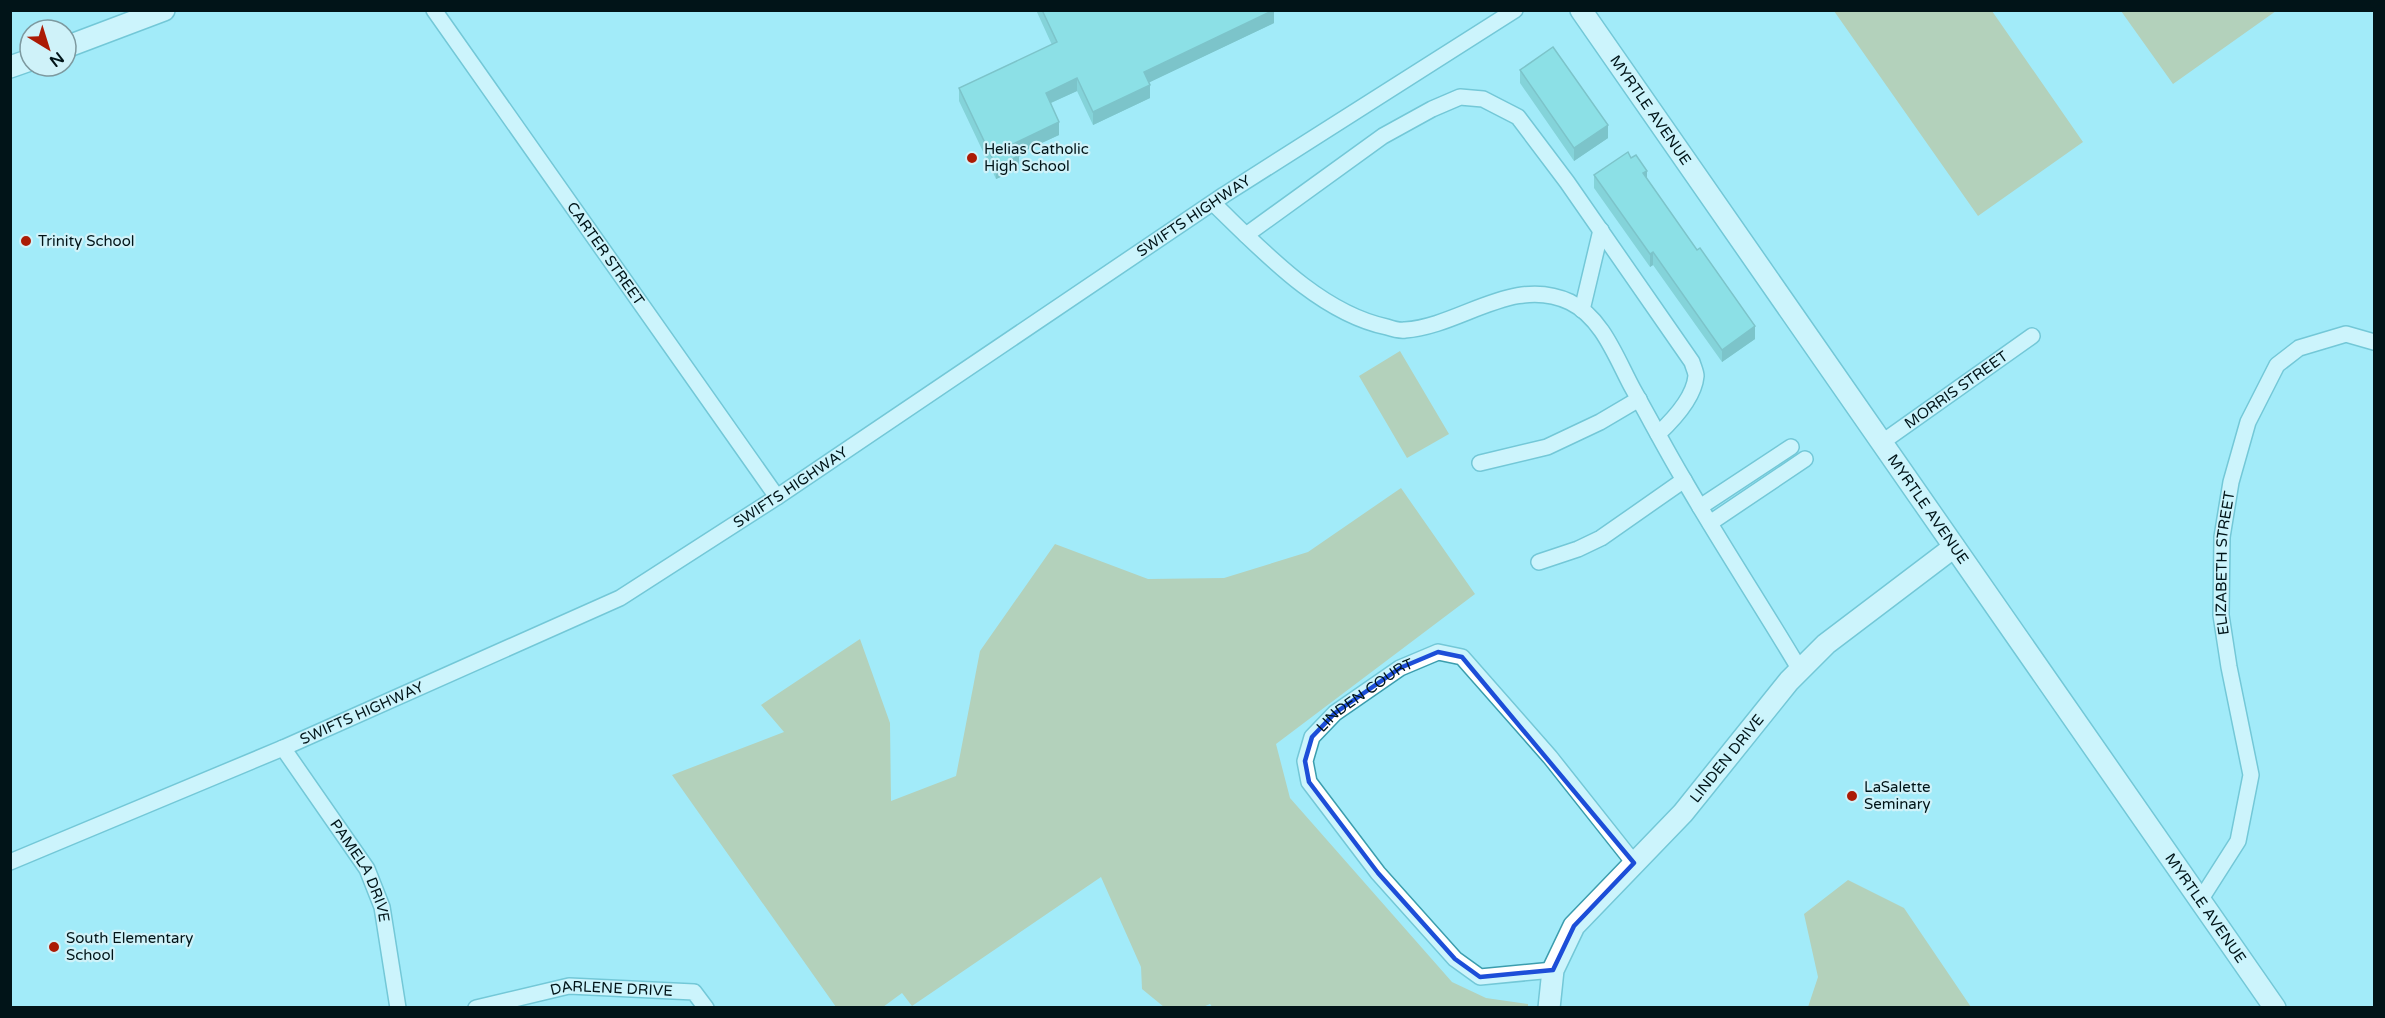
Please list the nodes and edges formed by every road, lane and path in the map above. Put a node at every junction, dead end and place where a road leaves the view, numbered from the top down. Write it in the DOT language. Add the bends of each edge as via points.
graph roads {
  1 [pos="164,10"];
  2 [pos="434,10"];
  3 [pos="1515,10"];
  4 [pos="1581,10"];
  5 [pos="78,42"];
  6 [pos="1212,203"];
  7 [pos="1600,230"];
  8 [pos="1246,235"];
  9 [pos="1582,310"];
  10 [pos="2032,336"];
  11 [pos="2374,342"];
  12 [pos="1639,399"];
  13 [pos="1658,434"];
  14 [pos="1881,443"];
  15 [pos="1791,447"];
  16 [pos="1805,459"];
  17 [pos="1480,463"];
  18 [pos="1684,480"];
  19 [pos="777,497"];
  20 [pos="1700,507"];
  21 [pos="1710,523"];
  22 [pos="1954,547"];
  23 [pos="1539,562"];
  24 [pos="1800,670"];
  25 [pos="283,748"];
  26 [pos="10,862"];
  27 [pos="1634,863"];
  28 [pos="2200,899"];
  29 [pos="1553,970"];
  30 [pos="398,1008"];
  31 [pos="476,1008"];
  32 [pos="706,1008"];
  33 [pos="1549,1008"];
  34 [pos="2275,1008"];
  1 -- 5 [label="street"];
  2 -- 19 [label="street, CARTER STREET"];
  3 -- 6 [label="street, SWIFTS HIGHWAY"];
  4 -- 14 [label="street, MYRTLE AVENUE"];
  6 -- 8 [label="street"];
  6 -- 19 [label="street, SWIFTS HIGHWAY"];
  7 -- 8 [label="street" via="1518,117 1483,99 1460,97 1383,136"];
  7 -- 9 [label="street"];
  7 -- 13 [label="street" via="1692,362 1696,375 1692,390 1674,418"];
  8 -- 9 [label="street" via="1331,304 1366,323 1403,331 1441,324 1504,298 1536,294 1569,302"];
  9 -- 12 [label="street" via="1605,336"];
  10 -- 14 [label="street, MORRIS STREET"];
  11 -- 28 [label="street, ELIZABETH STREET" via="2346,334 2299,348 2277,365 2248,422 2231,482 2222,537 2221,615 2251,775 2238,842"];
  12 -- 13 [label="street"];
  12 -- 17 [label="street" via="1547,447"];
  13 -- 18 [label="street"];
  14 -- 22 [label="street, MYRTLE AVENUE"];
  15 -- 20 [label="street"];
  16 -- 21 [label="street"];
  18 -- 20 [label="street"];
  18 -- 23 [label="street" via="1601,538"];
  19 -- 25 [label="street, SWIFTS HIGHWAY" via="620,598"];
  20 -- 21 [label="street"];
  21 -- 24 [label="street"];
  22 -- 24 [label="street, LINDEN DRIVE" via="1826,644"];
  22 -- 28 [label="street, MYRTLE AVENUE"];
  24 -- 27 [label="street, LINDEN DRIVE" via="1683,813"];
  25 -- 26 [label="street, SWIFTS HIGHWAY"];
  25 -- 30 [label="street, PAMELA DRIVE" via="367,869 382,907"];
  27 -- 29 [label="street, LINDEN DRIVE" via="1574,926"];
  27 -- 29 [label="street, LINDEN COURT" via="1550,757 1462,657 1438,652 1400,668 1335,713 1312,737 1305,761 1309,782 1378,873 1455,959 1480,977"];
  28 -- 34 [label="street, MYRTLE AVENUE"];
  29 -- 33 [label="street, LINDEN DRIVE"];
  31 -- 32 [label="street, DARLENE DRIVE" via="570,986 694,992"];
}
